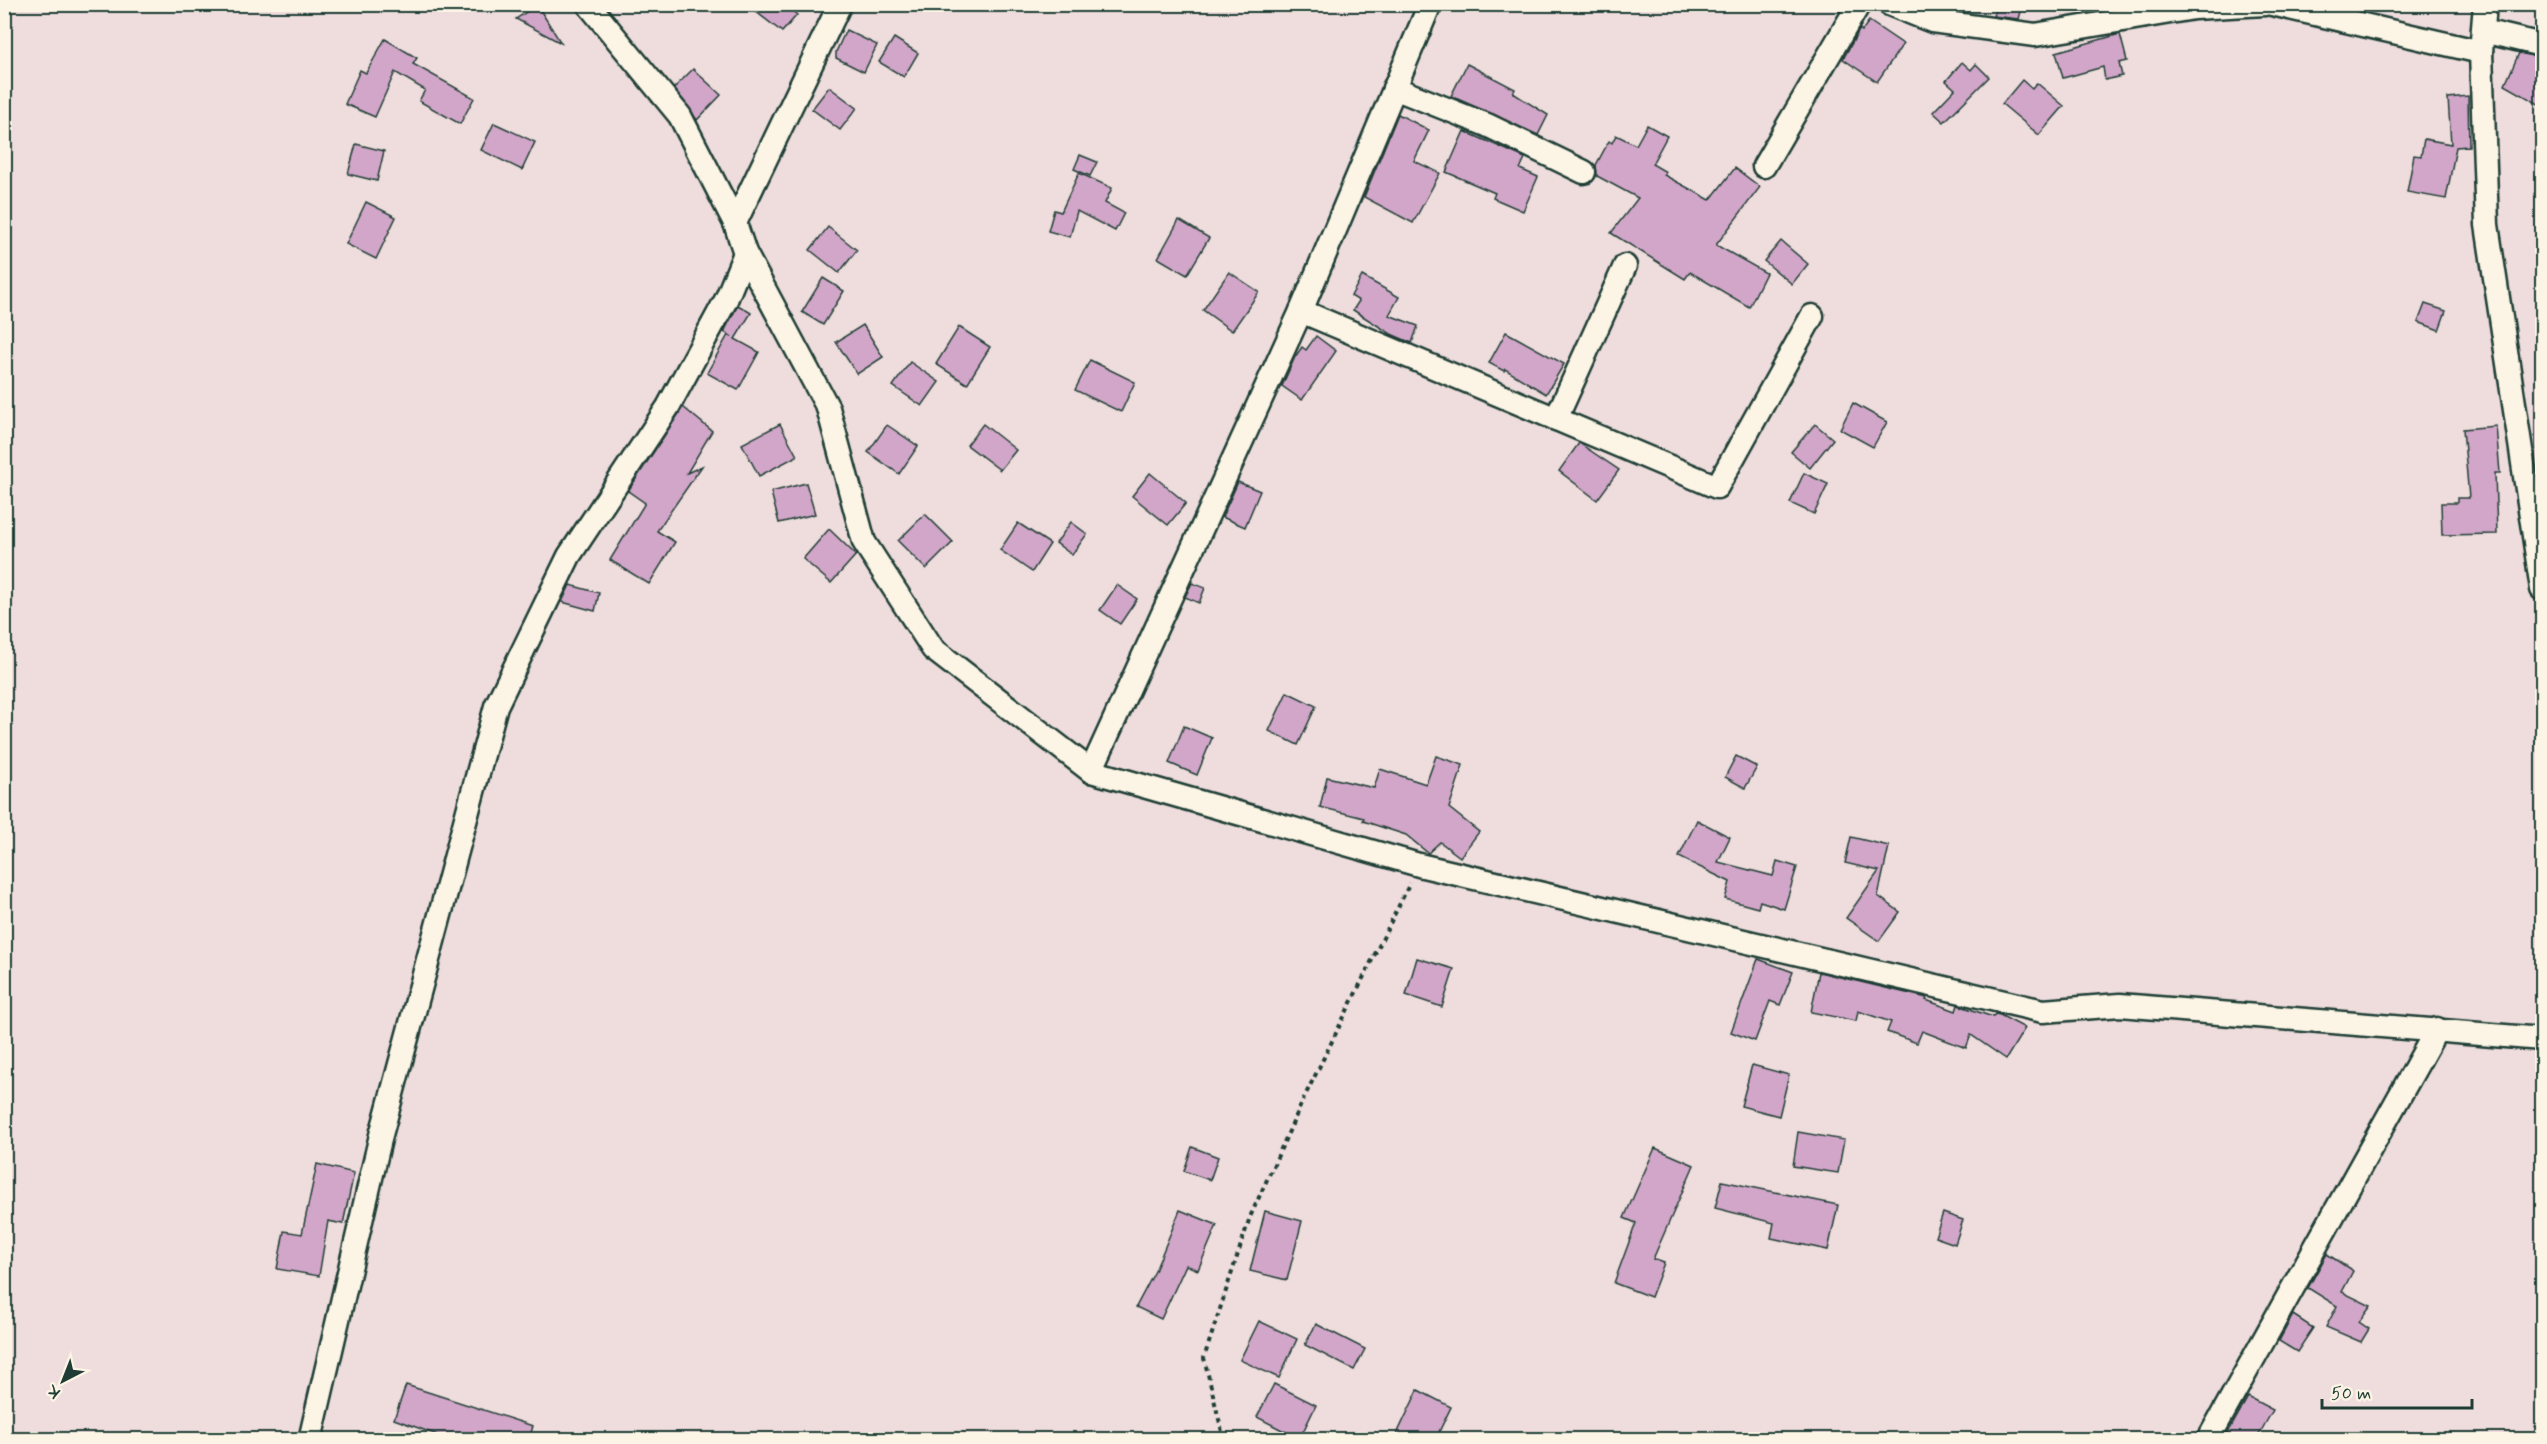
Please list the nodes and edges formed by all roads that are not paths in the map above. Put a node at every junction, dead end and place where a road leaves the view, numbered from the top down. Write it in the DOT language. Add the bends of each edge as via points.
graph roads {
  1 [pos="588,4"];
  2 [pos="840,4"];
  3 [pos="1430,4"];
  4 [pos="1859,4"];
  5 [pos="1889,4"];
  6 [pos="2265,4"];
  7 [pos="2272,4"];
  8 [pos="2485,4"];
  9 [pos="2482,42"];
  10 [pos="2542,45"];
  11 [pos="1394,88"];
  12 [pos="1764,166"];
  13 [pos="1584,172"];
  14 [pos="735,223"];
  15 [pos="745,254"];
  16 [pos="1625,266"];
  17 [pos="1300,311"];
  18 [pos="1812,316"];
  19 [pos="1557,419"];
  20 [pos="2542,589"];
  21 [pos="1091,771"];
  22 [pos="2437,1029"];
  23 [pos="2542,1039"];
  24 [pos="310,1440"];
  25 [pos="2208,1440"];
  1 -- 14 [label="street" via="680,116"];
  2 -- 14 [label="street"];
  3 -- 11 [label="street"];
  4 -- 12 [label="street"];
  5 -- 6 [label="street" via="1932,21 2035,35 2194,8"];
  7 -- 9 [label="street"];
  8 -- 9 [label="street"];
  9 -- 10 [label="street"];
  9 -- 20 [label="street" via="2487,225"];
  11 -- 13 [label="street" via="1487,125"];
  11 -- 17 [label="street"];
  14 -- 15 [label="street"];
  15 -- 21 [label="street" via="828,408 864,542 933,649"];
  15 -- 24 [label="street" via="726,300 669,407 569,556 496,706 381,1135"];
  16 -- 19 [label="street"];
  17 -- 19 [label="street"];
  17 -- 21 [label="street"];
  18 -- 19 [label="street" via="1717,487"];
  21 -- 22 [label="street" via="1419,865 2043,1011 2120,1005"];
  22 -- 23 [label="street"];
  22 -- 25 [label="street"];
}
